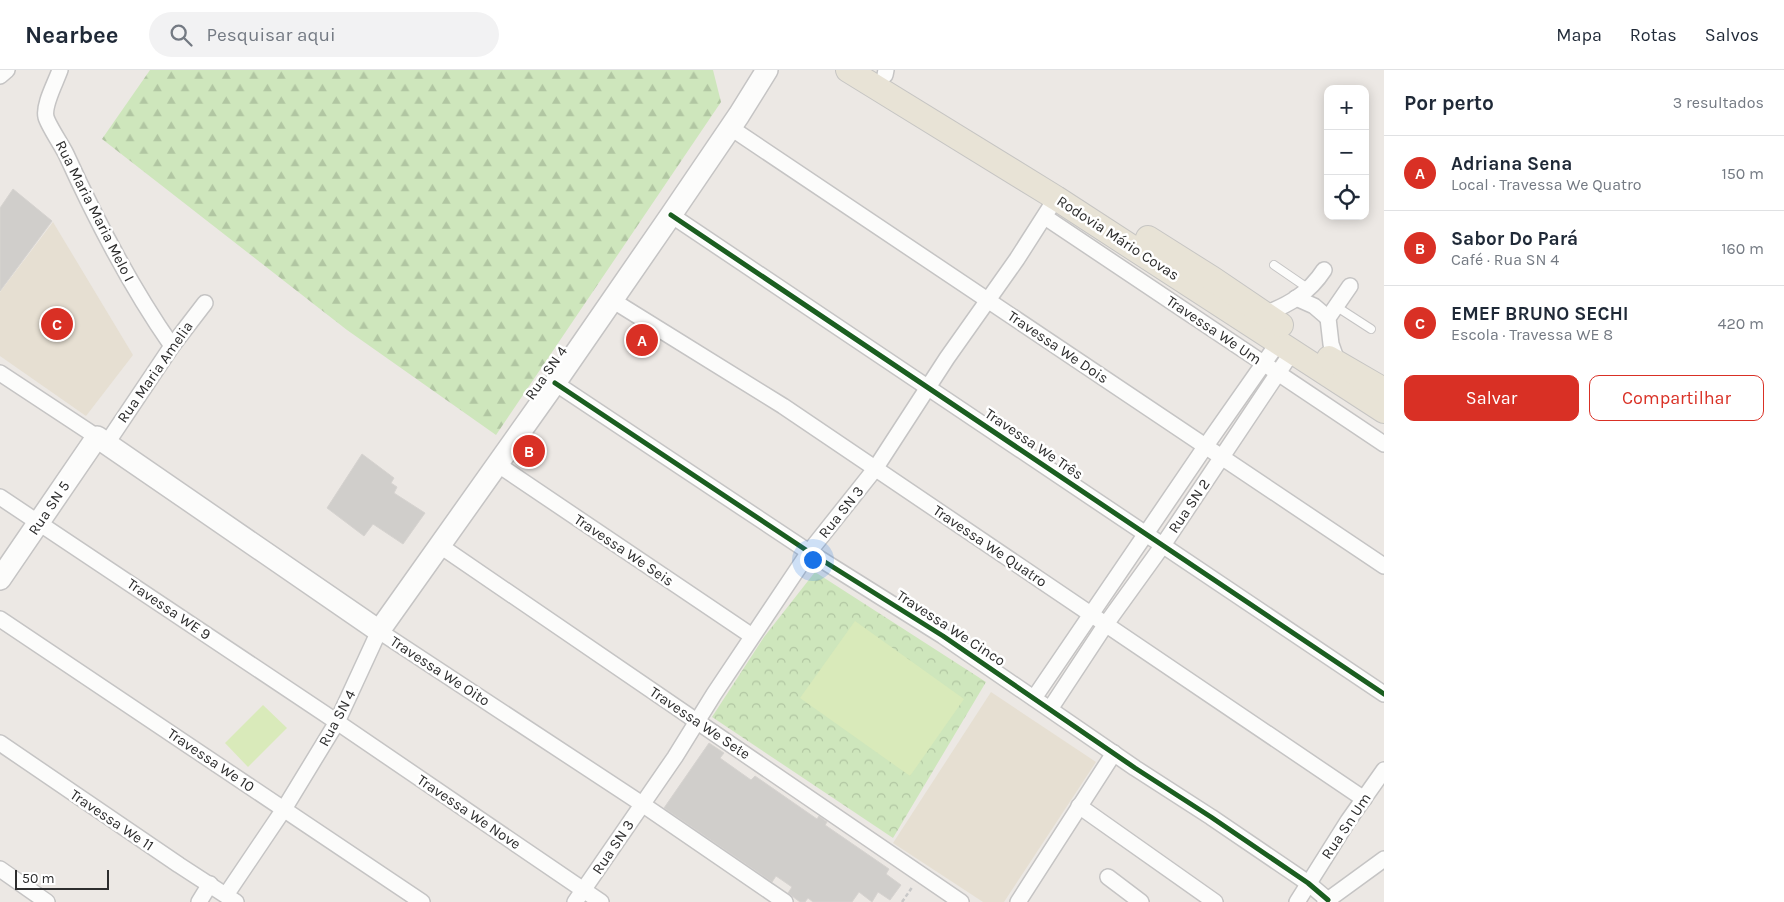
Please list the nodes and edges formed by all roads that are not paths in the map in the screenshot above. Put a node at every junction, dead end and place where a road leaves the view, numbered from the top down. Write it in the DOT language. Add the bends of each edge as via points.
graph roads {
  1 [pos="7,70"];
  2 [pos="60,70"];
  3 [pos="767,70"];
  4 [pos="848,70"];
  5 [pos="882,72"];
  6 [pos="0,76"];
  7 [pos="730,128"];
  8 [pos="1050,207"];
  9 [pos="671,215"];
  10 [pos="1274,264"];
  11 [pos="1324,270"];
  12 [pos="1350,286"];
  13 [pos="1310,289"];
  14 [pos="1296,298"];
  15 [pos="612,300"];
  16 [pos="988,300"];
  17 [pos="205,303"];
  18 [pos="1332,312"];
  19 [pos="1264,314"];
  20 [pos="1372,330"];
  21 [pos="172,346"];
  22 [pos="1285,347"];
  23 [pos="1264,364"];
  24 [pos="1338,364"];
  25 [pos="0,373"];
  26 [pos="1278,373"];
  27 [pos="555,382"];
  28 [pos="928,388"];
  29 [pos="1384,390"];
  30 [pos="1384,411"];
  31 [pos="102,440"];
  32 [pos="1384,444"];
  33 [pos="1205,447"];
  34 [pos="1222,457"];
  35 [pos="497,464"];
  36 [pos="875,469"];
  37 [pos="0,497"];
  38 [pos="38,523"];
  39 [pos="1146,534"];
  40 [pos="439,545"];
  41 [pos="1163,545"];
  42 [pos="809,552"];
  43 [pos="1384,566"];
  44 [pos="0,579"];
  45 [pos="1090,615"];
  46 [pos="0,618"];
  47 [pos="1106,624"];
  48 [pos="379,631"];
  49 [pos="752,636"];
  50 [pos="1384,694"];
  51 [pos="1034,698"];
  52 [pos="1050,709"];
  53 [pos="697,721"];
  54 [pos="337,722"];
  55 [pos="0,743"];
  56 [pos="1114,753"];
  57 [pos="1384,770"];
  58 [pos="1364,799"];
  59 [pos="642,804"];
  60 [pos="1080,806"];
  61 [pos="284,809"];
  62 [pos="1384,859"];
  63 [pos="0,869"];
  64 [pos="1108,877"];
  65 [pos="1308,883"];
  66 [pos="210,884"];
  67 [pos="579,896"];
  68 [pos="231,898"];
  69 [pos="1327,901"];
  70 [pos="47,902"];
  71 [pos="199,902"];
  72 [pos="422,902"];
  73 [pos="601,902"];
  74 [pos="785,902"];
  75 [pos="961,902"];
  76 [pos="1018,902"];
  77 [pos="1141,902"];
  78 [pos="1215,902"];
  79 [pos="1297,902"];
  1 -- 6 [label="street"];
  2 -- 21 [label="street, Rua Maria Maria Melo I" via="46,106 48,121 125,272"];
  3 -- 7 [label="main road, Rua SN 4"];
  4 -- 8 [label="main road, Rodovia Mário Covas"];
  5 -- 19 [label="main road, Rodovia Mário Covas"];
  7 -- 9 [label="main road, Rua SN 4"];
  7 -- 16 [label="street, Travessa We Dois"];
  8 -- 16 [label="street, Rua SN 3"];
  8 -- 22 [label="main road, Rodovia Mário Covas"];
  8 -- 23 [label="street, Travessa We Um"];
  9 -- 15 [label="main road, Rua SN 4"];
  9 -- 28 [label="street, Travessa We Três"];
  10 -- 13 [label="lane"];
  11 -- 13 [label="street"];
  12 -- 18 [label="street"];
  13 -- 14 [label="street"];
  14 -- 18 [label="street"];
  14 -- 19 [label="street"];
  15 -- 27 [label="main road, Rua SN 4"];
  15 -- 36 [label="street, Travessa We Quatro" via="783,406"];
  16 -- 28 [label="street, Rua SN 3"];
  16 -- 33 [label="street, Travessa We Dois"];
  17 -- 21 [label="street, Rua Maria Amelia"];
  18 -- 20 [label="lane"];
  18 -- 24 [label="street" via="1331,344"];
  19 -- 24 [label="main road, Rodovia Mário Covas"];
  21 -- 31 [label="street, Rua Maria Amelia"];
  22 -- 23 [label="street, Rua SN 2"];
  22 -- 26 [label="street, Rua SN 2"];
  22 -- 30 [label="main road, Rodovia Mário Covas"];
  23 -- 26 [label="street, Travessa We Um"];
  23 -- 33 [label="street, Rua SN 2"];
  24 -- 29 [label="main road, Rodovia Mário Covas"];
  25 -- 31 [label="street"];
  26 -- 32 [label="street, Travessa We Um"];
  26 -- 34 [label="street, Rua SN 2"];
  27 -- 35 [label="main road, Rua SN 4"];
  27 -- 42 [label="street, Travessa We Cinco"];
  28 -- 36 [label="street, Rua SN 3"];
  28 -- 39 [label="street, Travessa We Três"];
  31 -- 38 [label="main road, Rua SN 5"];
  31 -- 48 [label="main road, Travessa We Oito"];
  33 -- 34 [label="street, Travessa We Dois"];
  33 -- 39 [label="street, Rua SN 2"];
  34 -- 41 [label="street, Rua SN 2"];
  34 -- 43 [label="street, Travessa We Dois"];
  35 -- 40 [label="main road, Rua SN 4"];
  35 -- 49 [label="street, Travessa We Seis"];
  36 -- 42 [label="street, Rua SN 3"];
  36 -- 45 [label="street, Travessa We Quatro"];
  37 -- 38 [label="street, Travessa WE 9"];
  38 -- 44 [label="main road, Rua SN 5"];
  38 -- 54 [label="street, Travessa WE 9"];
  39 -- 41 [label="street, Travessa We Três"];
  39 -- 45 [label="street, Rua SN 2"];
  40 -- 48 [label="main road, Rua SN 4"];
  40 -- 53 [label="street, Travessa We Sete"];
  41 -- 47 [label="street, Rua SN 2"];
  41 -- 50 [label="street, Travessa We Três"];
  42 -- 49 [label="street, Rua SN 3"];
  42 -- 51 [label="street, Travessa We Cinco"];
  45 -- 47 [label="street, Travessa We Quatro"];
  45 -- 51 [label="street, Rua SN 2"];
  46 -- 61 [label="street, Travessa We 10"];
  47 -- 52 [label="street, Rua SN 2"];
  47 -- 58 [label="street, Travessa We Quatro"];
  48 -- 54 [label="street, Rua SN 4"];
  48 -- 59 [label="street, Travessa We Oito"];
  49 -- 53 [label="street, Rua SN 3"];
  51 -- 52 [label="street, Travessa We Cinco"];
  52 -- 56 [label="street, Travessa We Cinco"];
  53 -- 59 [label="street, Rua SN 3"];
  53 -- 75 [label="street, Travessa We Sete"];
  54 -- 61 [label="street, Rua SN 4"];
  54 -- 67 [label="street, Travessa We Nove"];
  55 -- 66 [label="street, Travessa We 11"];
  56 -- 60 [label="street"];
  56 -- 65 [label="street, Travessa We Cinco"];
  57 -- 58 [label="street, Rua Sn Um"];
  58 -- 65 [label="street, Rua Sn Um"];
  59 -- 67 [label="street, Rua SN 3"];
  59 -- 74 [label="street, Travessa We Oito"];
  60 -- 76 [label="street"];
  60 -- 78 [label="street"];
  61 -- 68 [label="street, Rua SN 4"];
  61 -- 72 [label="street, Travessa We 10"];
  62 -- 69 [label="street"];
  63 -- 70 [label="street"];
  64 -- 77 [label="street"];
  65 -- 69 [label="street, Travessa We Cinco"];
  65 -- 79 [label="street, Rua Sn Um"];
  66 -- 68 [label="street, Travessa We 11"];
  66 -- 71 [label="street"];
  67 -- 73 [label="street, Travessa We Nove"];
}
